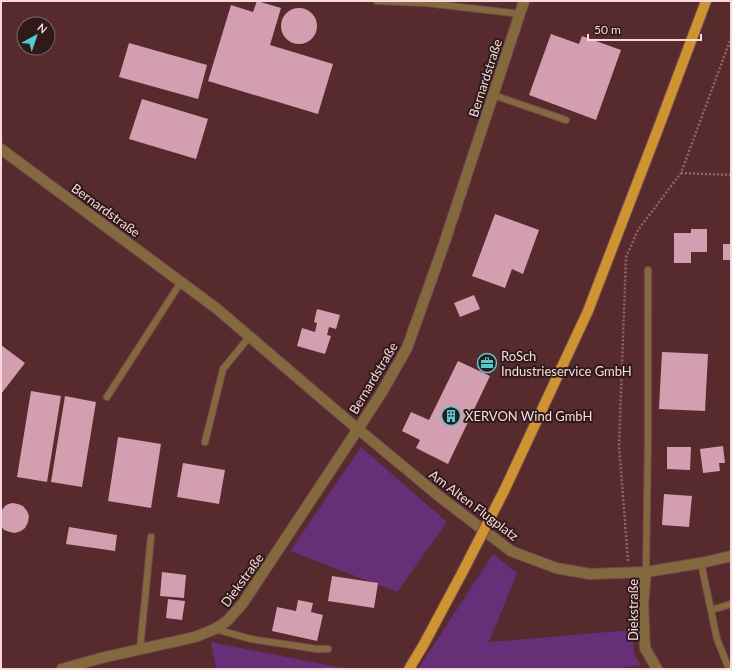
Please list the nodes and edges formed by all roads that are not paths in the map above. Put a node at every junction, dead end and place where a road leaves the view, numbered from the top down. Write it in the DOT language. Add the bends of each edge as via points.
graph roads {
  1 [pos="376,1"];
  2 [pos="524,1"];
  3 [pos="706,1"];
  4 [pos="445,3"];
  5 [pos="520,14"];
  6 [pos="493,96"];
  7 [pos="566,120"];
  8 [pos="1,149"];
  9 [pos="648,270"];
  10 [pos="181,282"];
  11 [pos="250,336"];
  12 [pos="108,397"];
  13 [pos="358,428"];
  14 [pos="205,442"];
  15 [pos="151,537"];
  16 [pos="731,556"];
  17 [pos="701,563"];
  18 [pos="646,572"];
  19 [pos="731,604"];
  20 [pos="711,610"];
  21 [pos="215,629"];
  22 [pos="140,649"];
  23 [pos="328,649"];
  24 [pos="62,669"];
  25 [pos="410,669"];
  26 [pos="657,669"];
  27 [pos="729,669"];
  1 -- 4 [label="lane"];
  2 -- 5 [label="street, Bernardstraße"];
  3 -- 25 [label="main road, bridge" via="588,311 504,491"];
  4 -- 5 [label="lane"];
  5 -- 6 [label="street, Bernardstraße"];
  6 -- 7 [label="lane"];
  6 -- 13 [label="street, Bernardstraße" via="407,348"];
  8 -- 10 [label="street, Bernardstraße"];
  9 -- 18 [label="lane"];
  10 -- 11 [label="street, Bernardstraße"];
  10 -- 12 [label="lane"];
  11 -- 13 [label="street, Bernardstraße"];
  11 -- 14 [label="lane" via="223,369"];
  13 -- 18 [label="street, Am Alten Flugplatz" via="440,497 511,551 556,568 590,574"];
  13 -- 21 [label="street, Diekstraße" via="243,603 227,621"];
  15 -- 22 [label="lane"];
  16 -- 17 [label="street, Am Alten Flugplatz"];
  17 -- 18 [label="street, Am Alten Flugplatz"];
  17 -- 20 [label="lane"];
  18 -- 26 [label="street, Diekstraße" via="643,604 646,648"];
  19 -- 20 [label="lane"];
  20 -- 27 [label="lane" via="717,639"];
  21 -- 22 [label="street, Diekstraße" via="195,637"];
  21 -- 23 [label="lane" via="251,638"];
  22 -- 24 [label="street, Diekstraße"];
}
